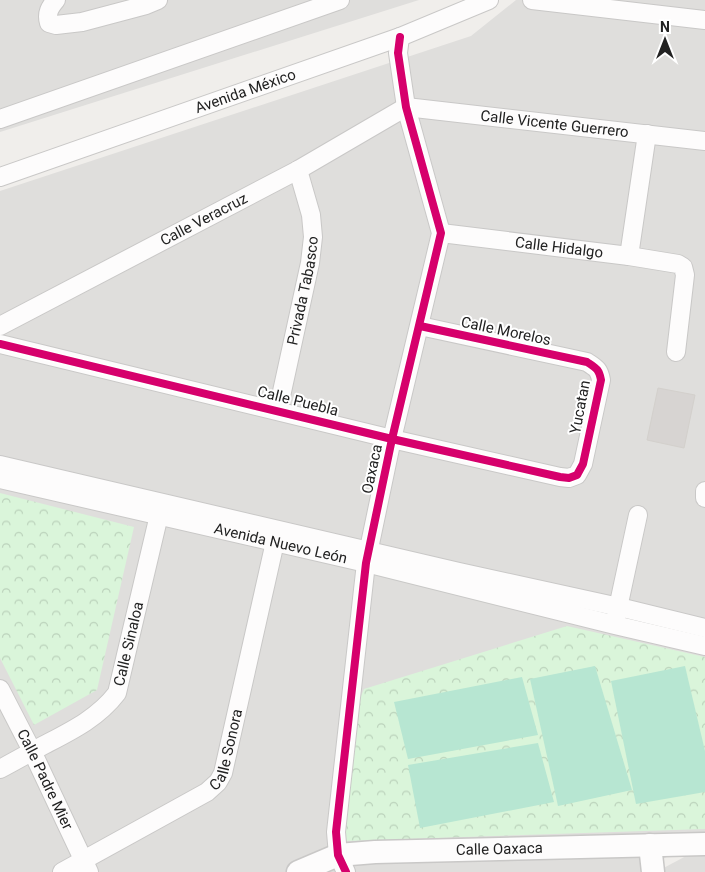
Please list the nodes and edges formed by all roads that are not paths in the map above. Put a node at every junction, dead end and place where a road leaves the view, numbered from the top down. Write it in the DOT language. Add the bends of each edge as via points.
graph roads {
  1 [pos="56,0"];
  2 [pos="158,0"];
  3 [pos="340,0"];
  4 [pos="489,0"];
  5 [pos="532,0"];
  6 [pos="705,20"];
  7 [pos="400,37"];
  8 [pos="406,107"];
  9 [pos="0,119"];
  10 [pos="646,134"];
  11 [pos="705,141"];
  12 [pos="298,170"];
  13 [pos="0,177"];
  14 [pos="441,233"];
  15 [pos="629,256"];
  16 [pos="0,326"];
  17 [pos="420,326"];
  18 [pos="0,344"];
  19 [pos="676,352"];
  20 [pos="587,362"];
  21 [pos="278,410"];
  22 [pos="392,438"];
  23 [pos="583,464"];
  24 [pos="0,465"];
  25 [pos="0,479"];
  26 [pos="30,479"];
  27 [pos="705,491"];
  28 [pos="705,498"];
  29 [pos="159,510"];
  30 [pos="638,515"];
  31 [pos="277,537"];
  32 [pos="367,557"];
  33 [pos="568,604"];
  34 [pos="619,607"];
  35 [pos="684,623"];
  36 [pos="615,625"];
  37 [pos="703,637"];
  38 [pos="681,640"];
  39 [pos="0,689"];
  40 [pos="32,751"];
  41 [pos="0,769"];
  42 [pos="705,844"];
  43 [pos="650,845"];
  44 [pos="342,864"];
  45 [pos="86,866"];
  46 [pos="62,872"];
  47 [pos="298,872"];
  48 [pos="653,872"];
  1 -- 2 [label="street" via="48,11 49,22 56,25 82,22"];
  3 -- 9 [label="street"];
  4 -- 7 [label="street, Avenida México"];
  5 -- 6 [label="street"];
  7 -- 8 [label="street, Oaxaca" via="398,53"];
  7 -- 13 [label="street, Avenida México"];
  8 -- 10 [label="street, Calle Vicente Guerrero"];
  8 -- 12 [label="street, Calle Veracruz"];
  8 -- 14 [label="street, Oaxaca"];
  10 -- 11 [label="street, Calle Vicente Guerrero"];
  10 -- 15 [label="street"];
  12 -- 16 [label="street, Calle Veracruz"];
  12 -- 21 [label="street, Privada Tabasco" via="311,215 313,237"];
  14 -- 15 [label="street, Calle Hidalgo"];
  14 -- 17 [label="street, Oaxaca"];
  15 -- 19 [label="street, Calle Hidalgo" via="678,264 685,272"];
  17 -- 20 [label="street, Calle Morelos"];
  17 -- 22 [label="street, Oaxaca"];
  18 -- 21 [label="street, Calle Puebla"];
  20 -- 23 [label="street, Yucatan" via="600,373 601,380"];
  21 -- 22 [label="street, Calle Puebla"];
  22 -- 23 [label="street, Calle Puebla" via="560,477 577,475"];
  22 -- 32 [label="street, Oaxaca"];
  24 -- 26 [label="street"];
  25 -- 26 [label="street, Avenida Nuevo León"];
  26 -- 29 [label="street, Avenida Nuevo León"];
  27 -- 28 [label="street"];
  29 -- 31 [label="street, Avenida Nuevo León"];
  29 -- 40 [label="street, Calle Sinaloa" via="116,693 91,719"];
  30 -- 34 [label="street"];
  31 -- 32 [label="street, Avenida Nuevo León"];
  31 -- 45 [label="street, Calle Sonora" via="223,773 218,782 207,792"];
  32 -- 33 [label="street, Avenida Nuevo León"];
  32 -- 44 [label="street, Oaxaca" via="336,832"];
  33 -- 34 [label="street"];
  33 -- 36 [label="street, Avenida Nuevo León"];
  34 -- 35 [label="street"];
  34 -- 36 [label="street"];
  35 -- 37 [label="street"];
  35 -- 38 [label="street"];
  36 -- 38 [label="street, Avenida Nuevo León"];
  37 -- 38 [label="street, Avenida Nuevo León"];
  39 -- 40 [label="street, Calle Padre Mier"];
  40 -- 41 [label="street, Calle Sinaloa"];
  40 -- 45 [label="street, Calle Padre Mier"];
  42 -- 43 [label="street, Calle Oaxaca"];
  43 -- 44 [label="street, Calle Oaxaca" via="374,852"];
  43 -- 48 [label="street"];
  44 -- 47 [label="street, Calle Oaxaca"];
  45 -- 46 [label="street, Calle Sonora"];
}
